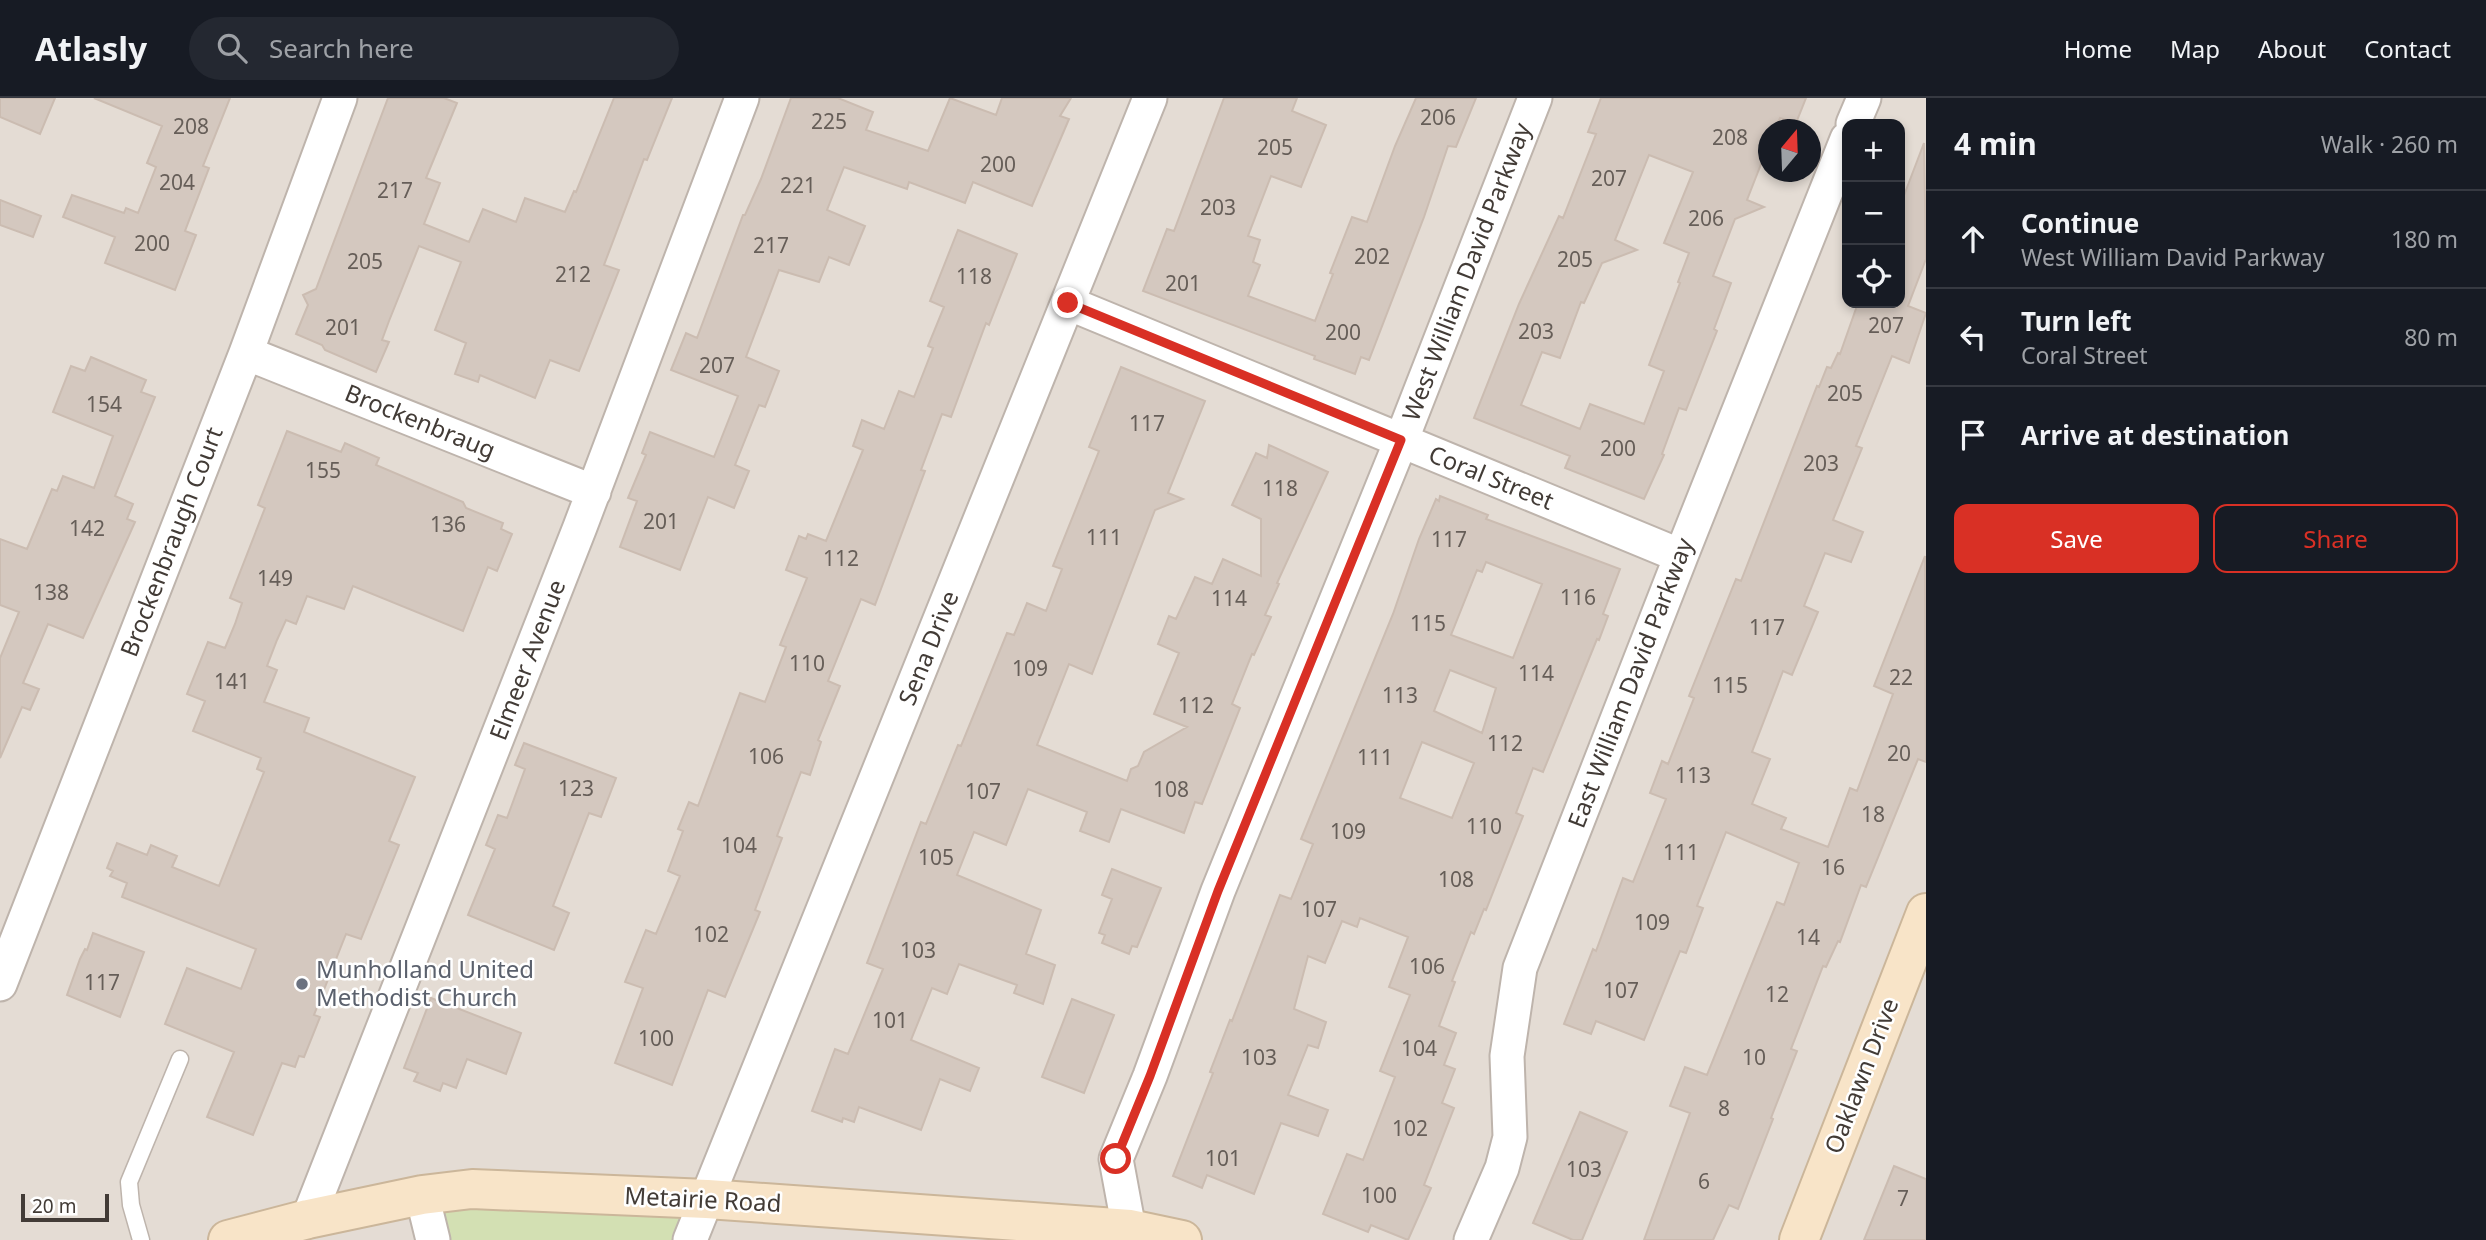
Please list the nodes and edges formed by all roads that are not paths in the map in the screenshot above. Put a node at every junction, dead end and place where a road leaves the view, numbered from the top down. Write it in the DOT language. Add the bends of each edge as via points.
graph roads {
  1 [pos="340,98"];
  2 [pos="742,98"];
  3 [pos="1150,98"];
  4 [pos="1535,98"];
  5 [pos="1864,98"];
  6 [pos="1855,119"];
  7 [pos="1842,152"];
  8 [pos="1068,303"];
  9 [pos="246,353"];
  10 [pos="1401,440"];
  11 [pos="594,492"];
  12 [pos="1681,555"];
  13 [pos="1926,912"];
  14 [pos="0,984"];
  15 [pos="180,1059"];
  16 [pos="422,1195"];
  17 [pos="707,1199"];
  18 [pos="308,1219"];
  19 [pos="1130,1235"];
  20 [pos="141,1240"];
  21 [pos="228,1240"];
  22 [pos="433,1240"];
  23 [pos="690,1240"];
  24 [pos="1182,1240"];
  25 [pos="1471,1240"];
  26 [pos="1799,1240"];
  1 -- 9 [label="street, Brockenbraugh Court"];
  2 -- 11 [label="street, Elmeer Avenue"];
  3 -- 8 [label="street, Sena Drive"];
  4 -- 10 [label="street, West William David Parkway"];
  5 -- 6 [label="street"];
  7 -- 12 [label="street, East William David Parkway"];
  8 -- 10 [label="street, Coral Street"];
  8 -- 17 [label="street, Sena Drive"];
  9 -- 11 [label="street, Brockenbraug"];
  9 -- 14 [label="street, Brockenbraugh Court"];
  10 -- 12 [label="street, Coral Street"];
  10 -- 19 [label="street, West William David Parkway" via="1218,891 1116,1159"];
  11 -- 18 [label="street, Elmeer Avenue"];
  12 -- 25 [label="street, East William David Parkway" via="1520,968 1507,1056 1510,1137"];
  13 -- 26 [label="main road, Oaklawn Drive"];
  15 -- 20 [label="lane" via="129,1182"];
  16 -- 17 [label="main road, Metairie Road" via="472,1189"];
  16 -- 18 [label="main road, Metairie Road"];
  16 -- 22 [label="street"];
  17 -- 19 [label="main road, Metairie Road"];
  17 -- 23 [label="street, Sena Drive"];
  18 -- 21 [label="main road, Metairie Road"];
  19 -- 24 [label="main road, Metairie Road"];
}
